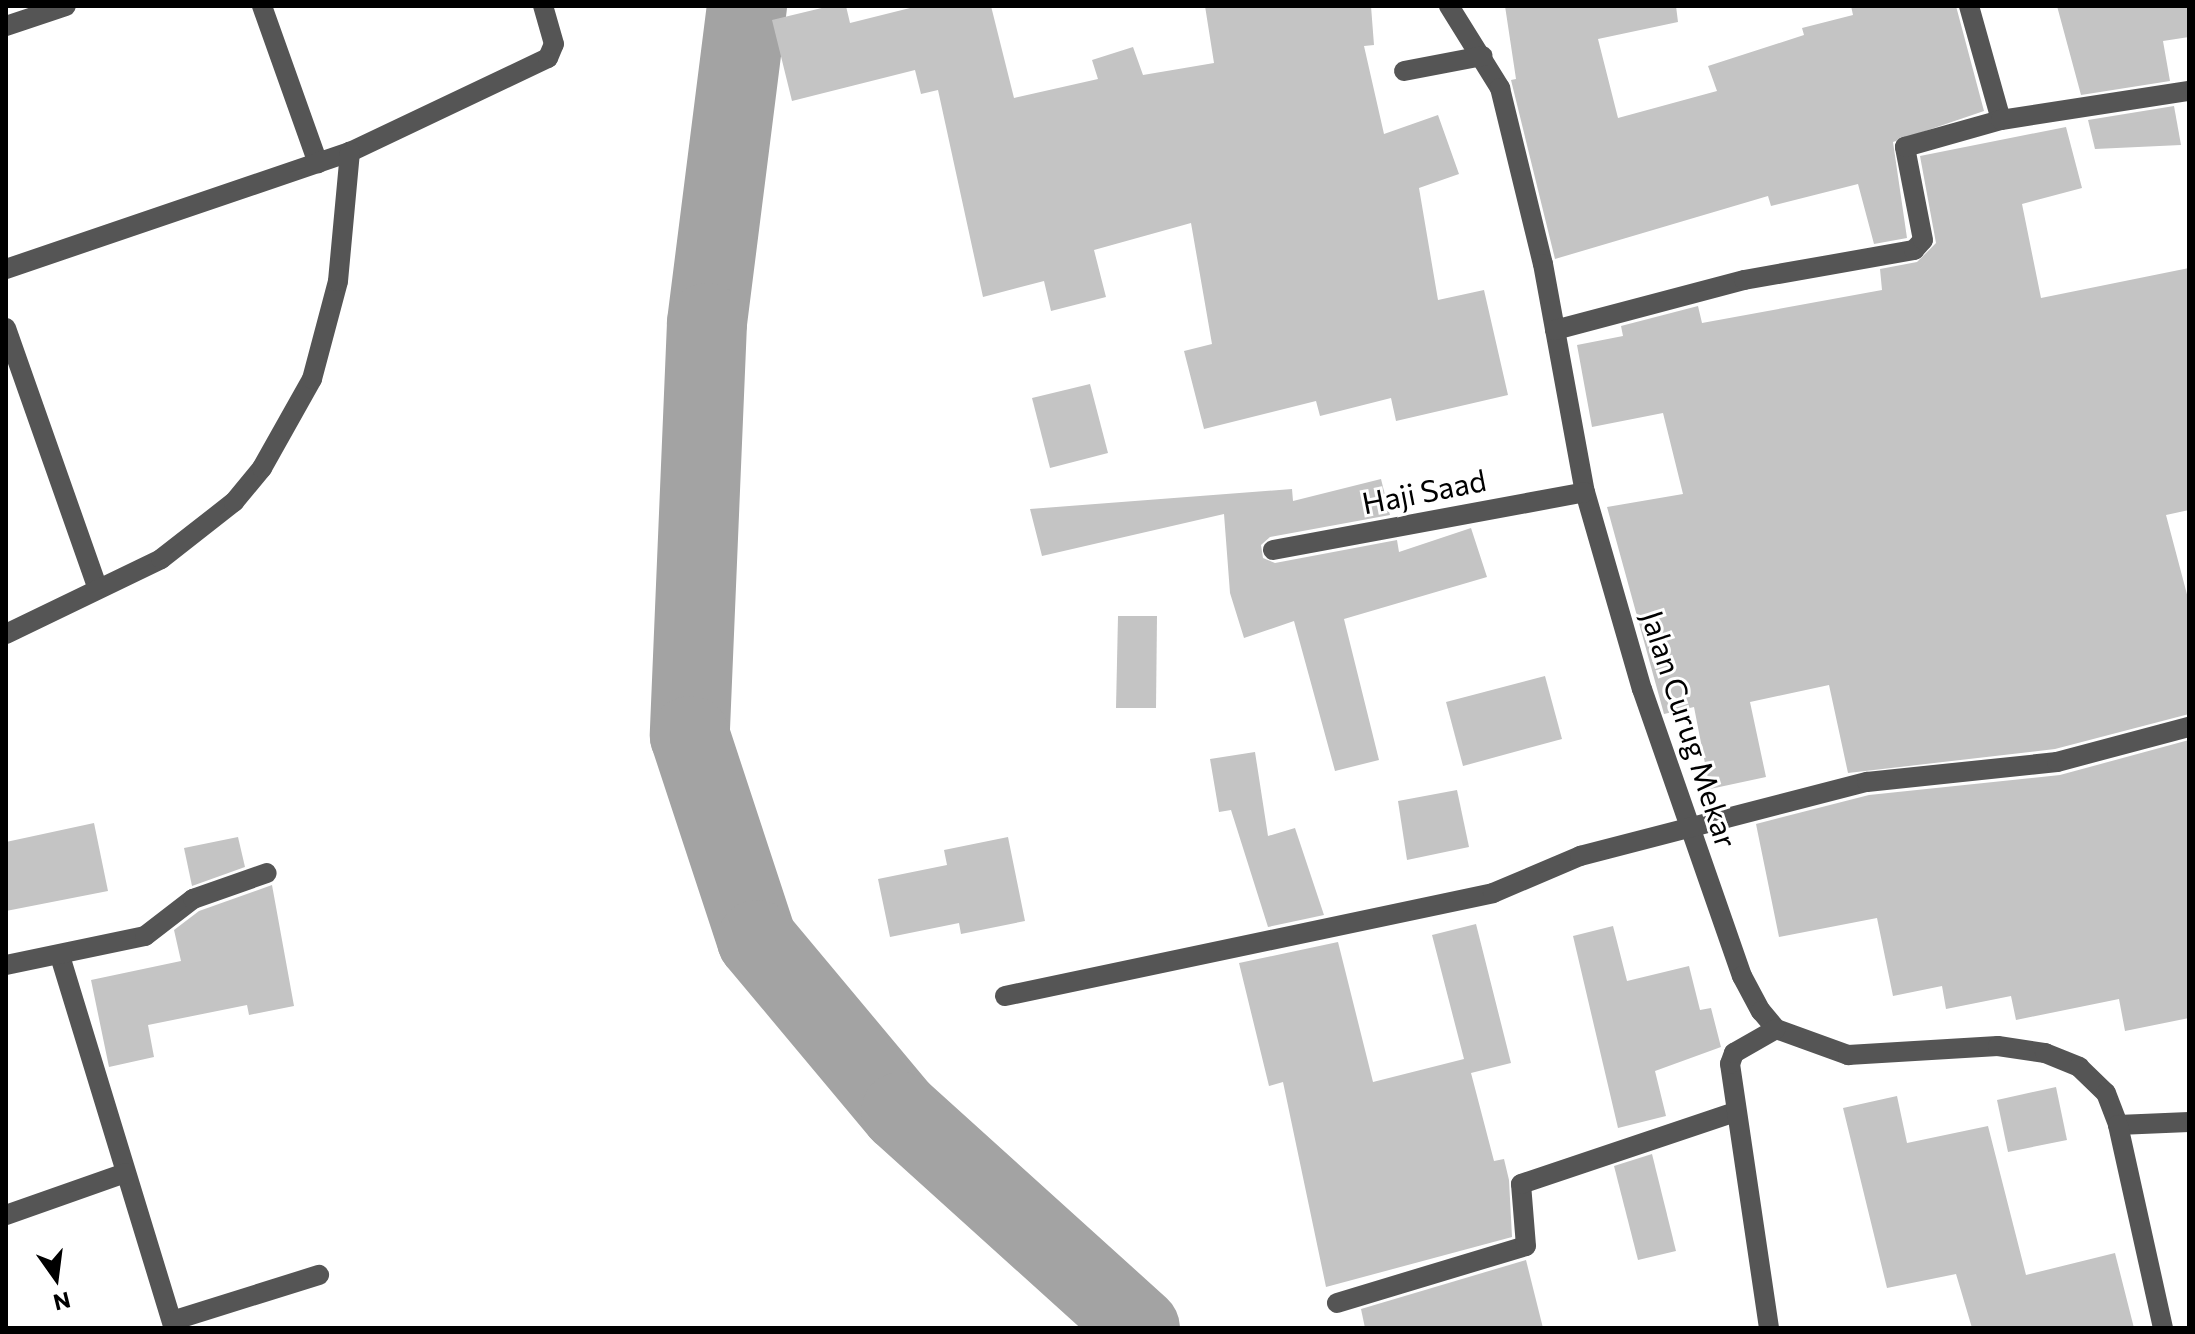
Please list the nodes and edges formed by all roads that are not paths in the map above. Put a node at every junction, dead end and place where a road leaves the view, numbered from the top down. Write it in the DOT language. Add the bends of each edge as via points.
graph roads {
  1 [pos="66,6"];
  2 [pos="262,6"];
  3 [pos="543,6"];
  4 [pos="1449,6"];
  5 [pos="1969,6"];
  6 [pos="6,26"];
  7 [pos="1483,56"];
  8 [pos="1404,71"];
  9 [pos="2189,91"];
  10 [pos="2001,120"];
  11 [pos="350,152"];
  12 [pos="318,163"];
  13 [pos="6,269"];
  14 [pos="6,328"];
  15 [pos="1555,330"];
  16 [pos="1585,492"];
  17 [pos="1273,550"];
  18 [pos="97,587"];
  19 [pos="6,634"];
  20 [pos="2189,727"];
  21 [pos="1690,829"];
  22 [pos="267,873"];
  23 [pos="60,956"];
  24 [pos="6,965"];
  25 [pos="1005,996"];
  26 [pos="1776,1029"];
  27 [pos="1735,1112"];
  28 [pos="2189,1122"];
  29 [pos="2118,1125"];
  30 [pos="125,1173"];
  31 [pos="6,1215"];
  32 [pos="319,1275"];
  33 [pos="1337,1303"];
  34 [pos="175,1324"];
  35 [pos="1769,1328"];
  36 [pos="2163,1328"];
  1 -- 6 [label="street"];
  2 -- 12 [label="street"];
  3 -- 11 [label="street" via="554,44 548,58"];
  4 -- 7 [label="street, Jalan Curug Mekar"];
  5 -- 10 [label="street"];
  7 -- 8 [label="street"];
  7 -- 15 [label="street, Jalan Curug Mekar" via="1500,88"];
  9 -- 10 [label="street"];
  10 -- 15 [label="street" via="1905,147 1923,240 1914,250 1744,280"];
  11 -- 12 [label="street"];
  11 -- 18 [label="street" via="331,309 312,379 279,439 234,502 186,542"];
  12 -- 13 [label="street"];
  14 -- 18 [label="street"];
  15 -- 16 [label="street, Jalan Curug Mekar"];
  16 -- 17 [label="street, Haji Saad"];
  16 -- 21 [label="street, Jalan Curug Mekar"];
  18 -- 19 [label="street"];
  20 -- 21 [label="street" via="2057,762 1867,782"];
  21 -- 25 [label="street" via="1580,856 1493,893"];
  21 -- 26 [label="street, Jalan Curug Mekar" via="1742,976"];
  22 -- 23 [label="street" via="193,899 145,936"];
  23 -- 24 [label="street"];
  23 -- 30 [label="street"];
  26 -- 27 [label="street" via="1734,1053"];
  26 -- 29 [label="street" via="1848,1055 1998,1046 2045,1053 2079,1067 2106,1093"];
  27 -- 33 [label="street" via="1521,1184 1526,1246"];
  27 -- 35 [label="street"];
  28 -- 29 [label="street"];
  29 -- 36 [label="street"];
  30 -- 31 [label="street"];
  30 -- 34 [label="street"];
  32 -- 34 [label="street"];
}
